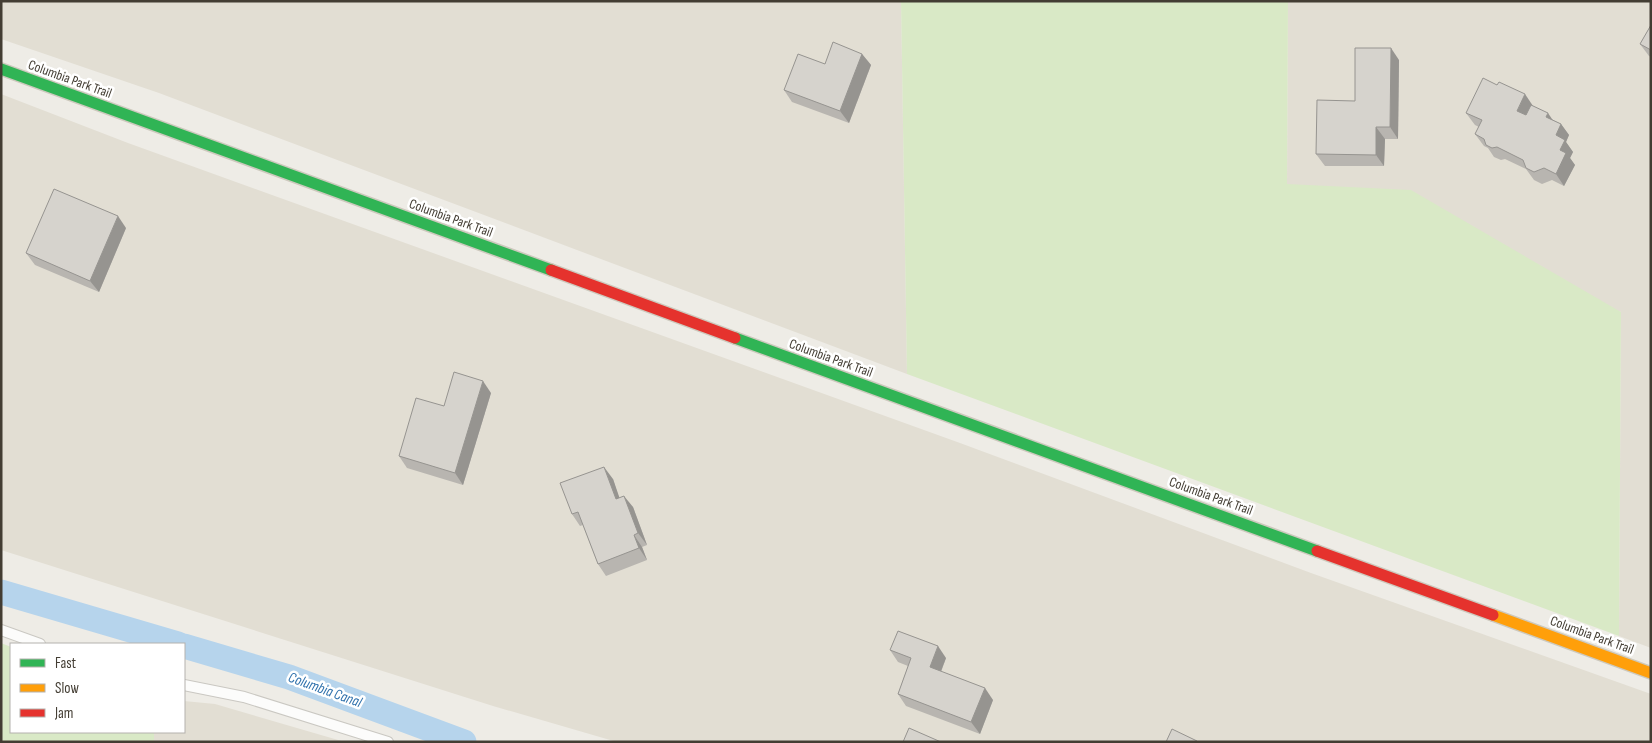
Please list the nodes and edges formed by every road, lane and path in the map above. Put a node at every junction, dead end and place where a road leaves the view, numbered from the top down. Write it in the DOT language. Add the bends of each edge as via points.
graph roads {
  1 [pos="1,69"];
  2 [pos="1,630"];
  3 [pos="37,643"];
  4 [pos="1651,673"];
  5 [pos="185,685"];
  6 [pos="388,742"];
  1 -- 4 [label="main road, Columbia Park Trail"];
  2 -- 3 [label="lane"];
  5 -- 6 [label="lane" via="244,698"];
}
